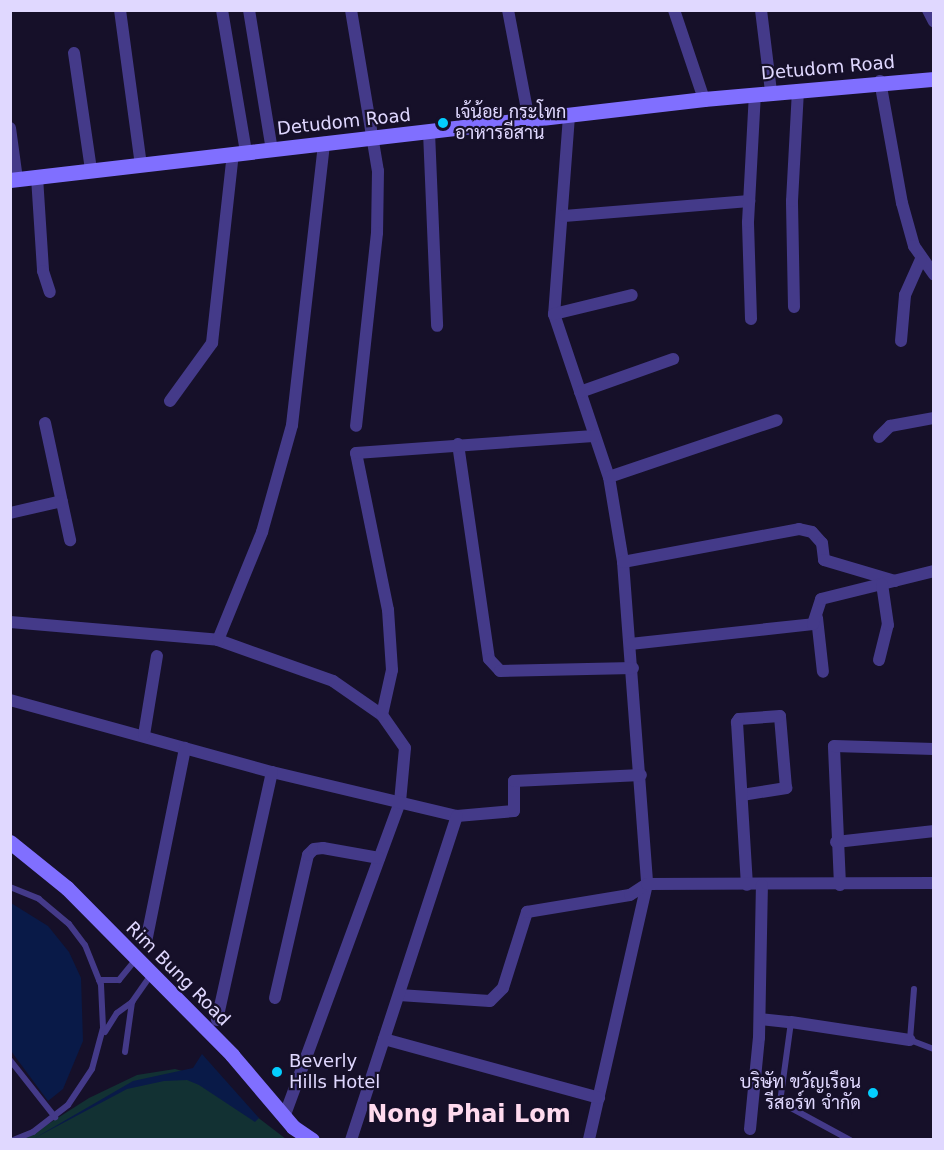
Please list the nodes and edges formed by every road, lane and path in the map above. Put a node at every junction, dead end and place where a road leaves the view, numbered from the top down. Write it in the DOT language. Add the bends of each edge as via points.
graph roads {
  1 [pos="120,10"];
  2 [pos="222,10"];
  3 [pos="249,10"];
  4 [pos="351,10"];
  5 [pos="508,10"];
  6 [pos="674,10"];
  7 [pos="761,10"];
  8 [pos="928,10"];
  9 [pos="933,22"];
  10 [pos="74,53"];
  11 [pos="933,79"];
  12 [pos="880,81"];
  13 [pos="798,90"];
  14 [pos="771,92"];
  15 [pos="755,94"];
  16 [pos="704,99"];
  17 [pos="569,116"];
  18 [pos="529,120"];
  19 [pos="10,128"];
  20 [pos="429,132"];
  21 [pos="374,138"];
  22 [pos="324,143"];
  23 [pos="272,150"];
  24 [pos="239,153"];
  25 [pos="141,165"];
  26 [pos="91,170"];
  27 [pos="37,177"];
  28 [pos="14,179"];
  29 [pos="749,201"];
  30 [pos="564,216"];
  31 [pos="921,259"];
  32 [pos="933,275"];
  33 [pos="50,292"];
  34 [pos="632,295"];
  35 [pos="794,307"];
  36 [pos="554,314"];
  37 [pos="751,319"];
  38 [pos="436,326"];
  39 [pos="901,341"];
  40 [pos="674,359"];
  41 [pos="580,392"];
  42 [pos="170,401"];
  43 [pos="933,418"];
  44 [pos="777,420"];
  45 [pos="45,423"];
  46 [pos="356,426"];
  47 [pos="594,436"];
  48 [pos="879,437"];
  49 [pos="458,444"];
  50 [pos="609,477"];
  51 [pos="62,501"];
  52 [pos="10,513"];
  53 [pos="70,540"];
  54 [pos="623,562"];
  55 [pos="933,571"];
  56 [pos="889,583"];
  57 [pos="817,618"];
  58 [pos="10,622"];
  59 [pos="218,640"];
  60 [pos="630,644"];
  61 [pos="157,656"];
  62 [pos="879,660"];
  63 [pos="633,668"];
  64 [pos="823,672"];
  65 [pos="10,700"];
  66 [pos="382,715"];
  67 [pos="144,735"];
  68 [pos="185,748"];
  69 [pos="933,749"];
  70 [pos="272,771"];
  71 [pos="641,775"];
  72 [pos="742,795"];
  73 [pos="400,802"];
  74 [pos="457,816"];
  75 [pos="933,831"];
  76 [pos="10,842"];
  77 [pos="836,842"];
  78 [pos="379,858"];
  79 [pos="933,883"];
  80 [pos="647,884"];
  81 [pos="747,885"];
  82 [pos="762,885"];
  83 [pos="840,885"];
  84 [pos="10,887"];
  85 [pos="147,937"];
  86 [pos="136,959"];
  87 [pos="152,974"];
  88 [pos="99,980"];
  89 [pos="914,988"];
  90 [pos="399,995"];
  91 [pos="275,998"];
  92 [pos="132,1002"];
  93 [pos="760,1019"];
  94 [pos="217,1020"];
  95 [pos="790,1022"];
  96 [pos="384,1039"];
  97 [pos="910,1041"];
  98 [pos="933,1049"];
  99 [pos="125,1052"];
  100 [pos="95,1058"];
  101 [pos="10,1060"];
  102 [pos="599,1098"];
  103 [pos="55,1117"];
  104 [pos="284,1117"];
  105 [pos="750,1130"];
  106 [pos="13,1140"];
  107 [pos="312,1140"];
  108 [pos="351,1140"];
  109 [pos="589,1140"];
  110 [pos="850,1140"];
  1 -- 25 [label="street"];
  2 -- 24 [label="street"];
  3 -- 23 [label="street"];
  4 -- 21 [label="street"];
  5 -- 18 [label="street"];
  6 -- 16 [label="street"];
  7 -- 14 [label="street"];
  8 -- 9 [label="street"];
  10 -- 26 [label="street"];
  11 -- 12 [label="main road, Detudom Road"];
  12 -- 13 [label="main road, Detudom Road"];
  12 -- 31 [label="street" via="902,203"];
  13 -- 14 [label="main road, Detudom Road"];
  13 -- 35 [label="street" via="792,201"];
  14 -- 15 [label="main road, Detudom Road"];
  15 -- 16 [label="main road, Detudom Road"];
  15 -- 29 [label="street"];
  16 -- 17 [label="main road, Detudom Road"];
  17 -- 18 [label="main road, Detudom Road"];
  17 -- 30 [label="street"];
  18 -- 20 [label="main road, Detudom Road"];
  19 -- 28 [label="street"];
  20 -- 21 [label="main road, Detudom Road"];
  20 -- 38 [label="street"];
  21 -- 22 [label="main road, Detudom Road"];
  21 -- 46 [label="street" via="377,233"];
  22 -- 23 [label="main road, Detudom Road"];
  22 -- 59 [label="street" via="292,425 262,532"];
  23 -- 24 [label="main road, Detudom Road"];
  24 -- 25 [label="main road, Detudom Road"];
  24 -- 42 [label="street" via="212,343"];
  25 -- 26 [label="main road, Detudom Road"];
  26 -- 27 [label="main road, Detudom Road"];
  27 -- 28 [label="main road, Detudom Road"];
  27 -- 33 [label="street" via="43,271"];
  29 -- 30 [label="street"];
  29 -- 37 [label="street"];
  30 -- 36 [label="street"];
  31 -- 32 [label="street"];
  31 -- 39 [label="street" via="905,295"];
  34 -- 36 [label="street"];
  36 -- 41 [label="street"];
  40 -- 41 [label="street"];
  41 -- 47 [label="street"];
  43 -- 48 [label="street" via="890,426"];
  44 -- 50 [label="street"];
  45 -- 51 [label="street"];
  47 -- 49 [label="street"];
  47 -- 50 [label="street"];
  49 -- 63 [label="street" via="489,659 500,671"];
  49 -- 66 [label="street" via="356,453 388,610 392,670"];
  50 -- 54 [label="street"];
  51 -- 52 [label="street"];
  51 -- 53 [label="street"];
  54 -- 56 [label="street" via="799,529 812,532 822,543 824,560"];
  54 -- 60 [label="street"];
  55 -- 56 [label="street"];
  56 -- 57 [label="street" via="821,599"];
  56 -- 62 [label="street" via="888,625"];
  57 -- 60 [label="street" via="813,624"];
  57 -- 64 [label="street"];
  58 -- 59 [label="street"];
  59 -- 66 [label="street" via="333,681"];
  60 -- 63 [label="street"];
  61 -- 67 [label="street"];
  63 -- 71 [label="street"];
  65 -- 67 [label="street"];
  66 -- 73 [label="street" via="405,748"];
  67 -- 68 [label="street"];
  68 -- 70 [label="street"];
  68 -- 85 [label="street"];
  69 -- 77 [label="street" via="834,746"];
  70 -- 73 [label="street"];
  70 -- 94 [label="street"];
  71 -- 74 [label="street" via="514,782 514,811"];
  71 -- 80 [label="street"];
  72 -- 72 [label="street" via="737,722 739,718 780,716 786,788"];
  72 -- 81 [label="street"];
  73 -- 74 [label="street"];
  73 -- 78 [label="street"];
  74 -- 90 [label="street"];
  75 -- 77 [label="street"];
  76 -- 86 [label="main road, Rim Bung Road" via="67,888"];
  77 -- 83 [label="street"];
  78 -- 91 [label="street" via="323,848 308,855"];
  78 -- 104 [label="street"];
  79 -- 83 [label="street"];
  80 -- 81 [label="street"];
  80 -- 90 [label="street" via="630,895 527,912 503,988 490,1001"];
  80 -- 102 [label="street"];
  81 -- 82 [label="street"];
  82 -- 83 [label="street"];
  82 -- 93 [label="street"];
  84 -- 88 [label="lane" via="39,899 69,924 85,945"];
  86 -- 87 [label="main road, Rim Bung Road"];
  86 -- 88 [label="lane" via="119,980"];
  87 -- 92 [label="lane"];
  87 -- 104 [label="main road, Rim Bung Road" via="232,1055"];
  88 -- 100 [label="lane" via="104,1028"];
  89 -- 97 [label="lane"];
  90 -- 96 [label="street"];
  92 -- 99 [label="lane"];
  92 -- 100 [label="lane" via="112,1018"];
  93 -- 95 [label="street"];
  93 -- 105 [label="street"];
  95 -- 97 [label="street"];
  95 -- 110 [label="lane" via="780,1102"];
  96 -- 102 [label="street"];
  96 -- 108 [label="street"];
  97 -- 98 [label="lane"];
  100 -- 103 [label="lane" via="86,1078"];
  101 -- 103 [label="lane"];
  102 -- 109 [label="street"];
  103 -- 106 [label="lane"];
  104 -- 107 [label="main road, Rim Bung Road"];
}
